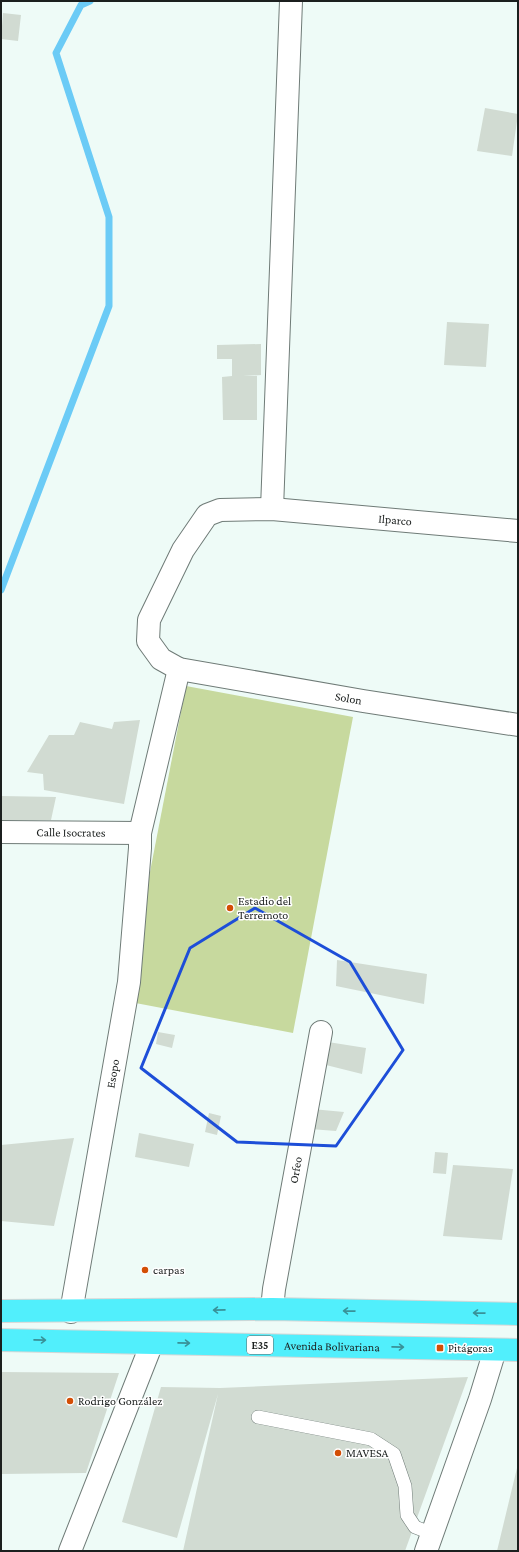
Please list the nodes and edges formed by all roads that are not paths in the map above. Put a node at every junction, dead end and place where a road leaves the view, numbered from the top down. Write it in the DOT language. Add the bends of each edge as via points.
graph roads {
  1 [pos="291,1"];
  2 [pos="272,509"];
  3 [pos="518,531"];
  4 [pos="179,669"];
  5 [pos="518,726"];
  6 [pos="1,832"];
  7 [pos="140,833"];
  8 [pos="321,1032"];
  9 [pos="272,1309"];
  10 [pos="1,1311"];
  11 [pos="71,1312"];
  12 [pos="518,1314"];
  13 [pos="1,1340"];
  14 [pos="152,1343"];
  15 [pos="495,1350"];
  16 [pos="518,1350"];
  17 [pos="258,1417"];
  18 [pos="430,1543"];
  19 [pos="70,1551"];
  1 -- 2 [label="street"];
  2 -- 3 [label="street, Ilparco"];
  2 -- 4 [label="street, Ilparco" via="220,510 207,516 183,550 149,620 148,641 161,659"];
  4 -- 5 [label="street, Solon"];
  4 -- 7 [label="street, Esopo"];
  6 -- 7 [label="street, Calle Isocrates"];
  7 -- 11 [label="street, Esopo" via="129,982"];
  8 -- 9 [label="street, Orfeo"];
  9 -- 11 [label="highway, one-way"];
  12 -- 9 [label="highway, one-way"];
  10 -- 11 [label="highway"];
  13 -- 14 [label="highway, Avenida Bolivariana / E35, one-way"];
  14 -- 15 [label="highway, Avenida Bolivariana / E35, one-way"];
  14 -- 19 [label="street"];
  15 -- 16 [label="highway, Avenida Bolivariana / E35"];
  15 -- 18 [label="street"];
  17 -- 18 [label="lane" via="371,1439 394,1454 405,1486 407,1515"];
}
